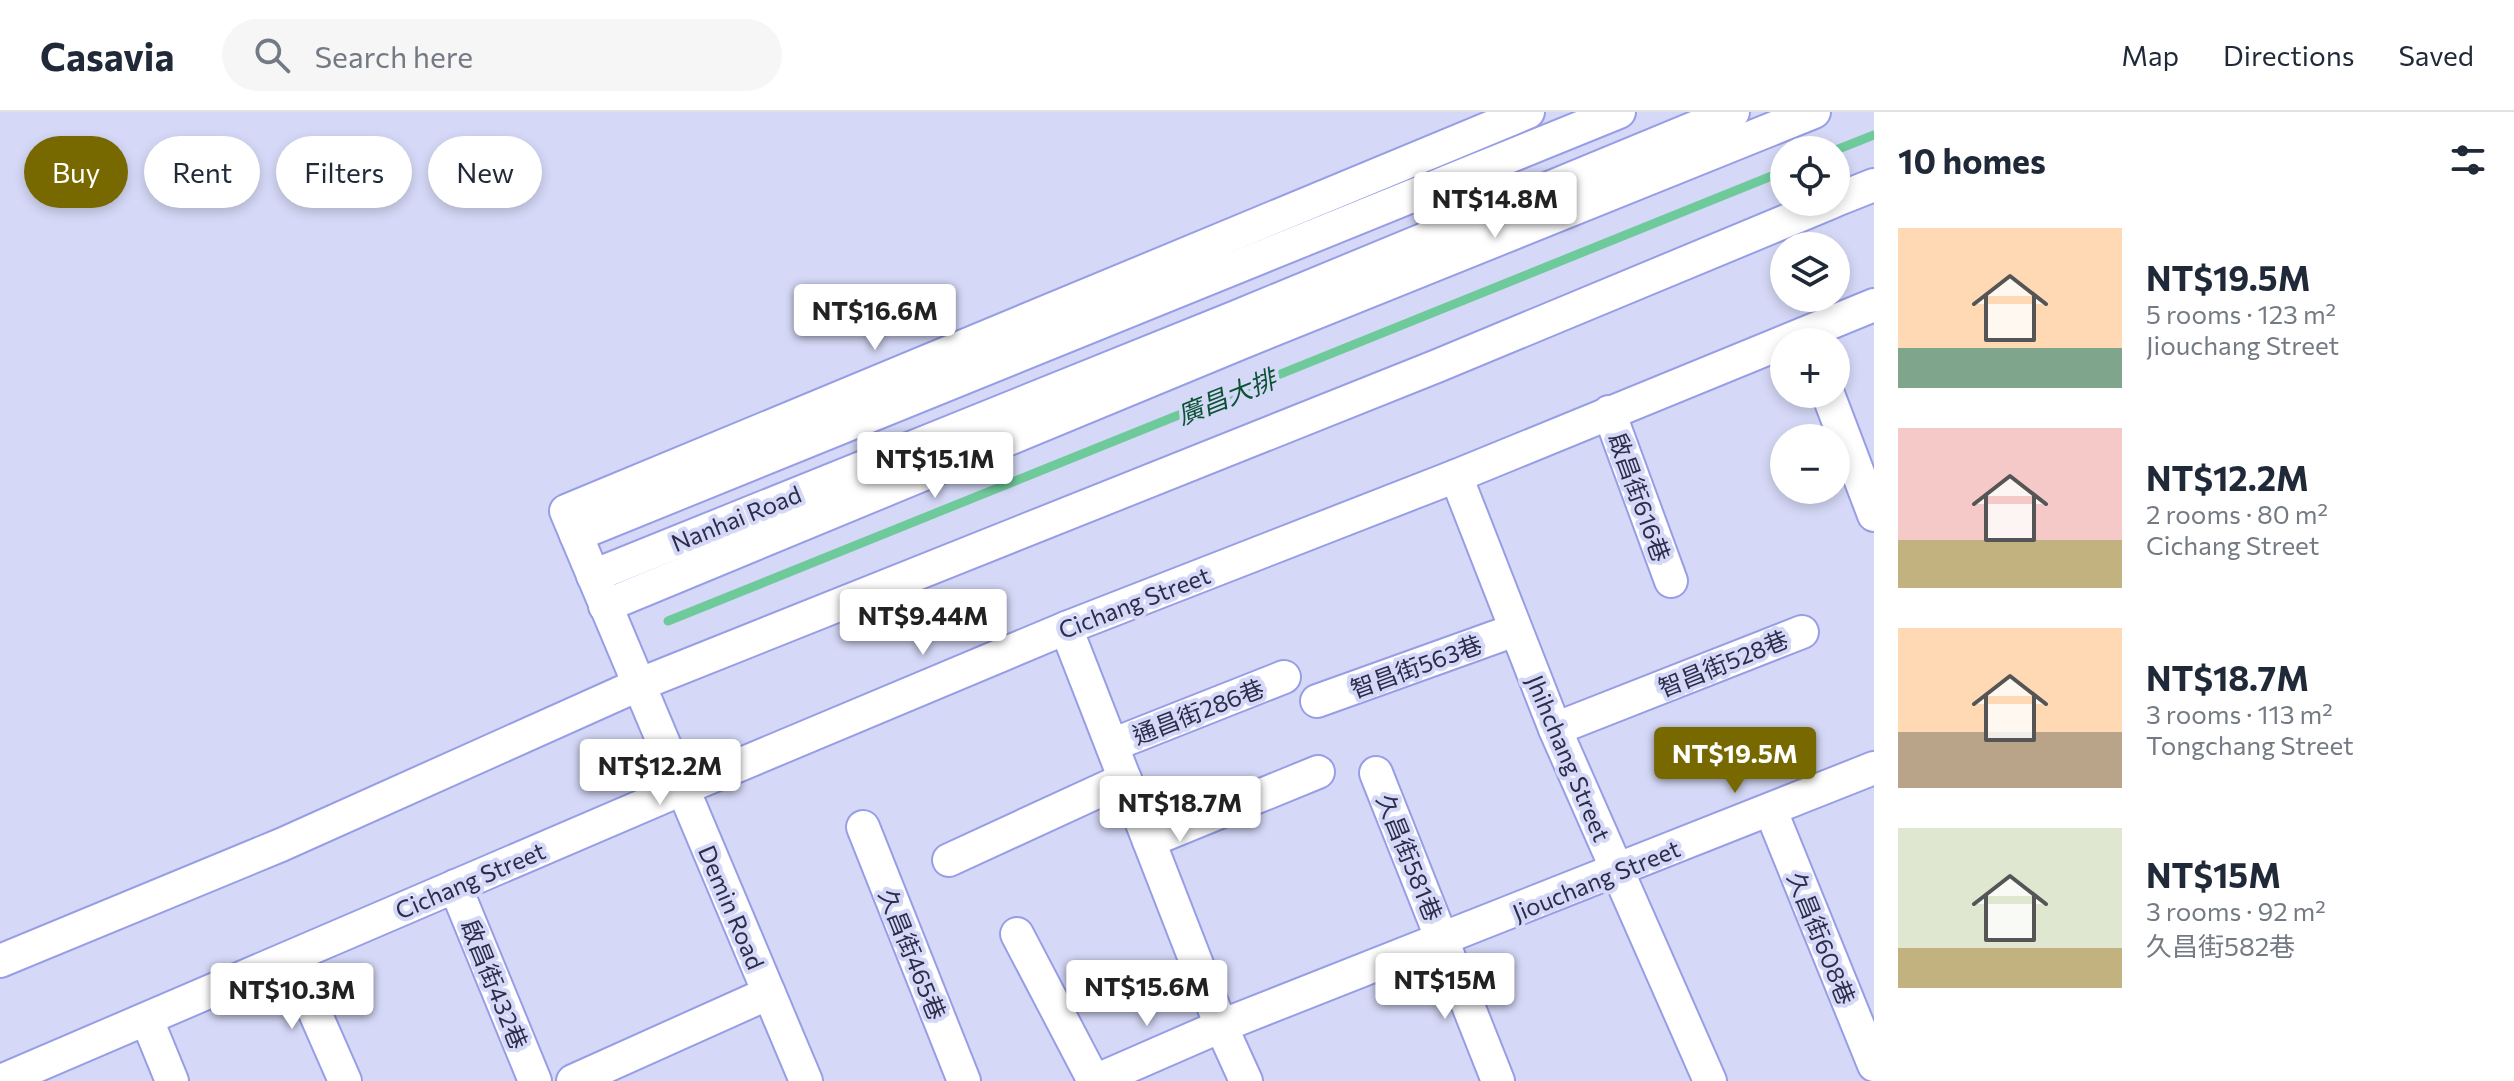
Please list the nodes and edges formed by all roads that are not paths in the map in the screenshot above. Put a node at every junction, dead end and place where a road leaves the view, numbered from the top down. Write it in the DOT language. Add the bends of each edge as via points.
graph roads {
  1 [pos="1528,112"];
  2 [pos="1619,112"];
  3 [pos="1733,112"];
  4 [pos="1814,112"];
  5 [pos="1874,185"];
  6 [pos="1850,195"];
  7 [pos="1798,216"];
  8 [pos="1212,260"];
  9 [pos="1874,305"];
  10 [pos="1827,328"];
  11 [pos="1240,330"];
  12 [pos="1770,352"];
  13 [pos="1833,408"];
  14 [pos="1609,412"];
  15 [pos="1456,476"];
  16 [pos="1874,515"];
  17 [pos="593,576"];
  18 [pos="1671,581"];
  19 [pos="605,606"];
  20 [pos="1066,628"];
  21 [pos="1515,630"];
  22 [pos="1802,632"];
  23 [pos="1284,677"];
  24 [pos="638,685"];
  25 [pos="1317,701"];
  26 [pos="1555,729"];
  27 [pos="1112,745"];
  28 [pos="1874,768"];
  29 [pos="1318,772"];
  30 [pos="1376,773"];
  31 [pos="1125,779"];
  32 [pos="682,789"];
  33 [pos="1771,811"];
  34 [pos="863,827"];
  35 [pos="1149,841"];
  36 [pos="949,860"];
  37 [pos="1617,871"];
  38 [pos="455,886"];
  39 [pos="1017,934"];
  40 [pos="1443,940"];
  41 [pos="291,958"];
  42 [pos="0,961"];
  43 [pos="769,993"];
  44 [pos="147,1020"];
  45 [pos="1221,1026"];
  46 [pos="1874,1065"];
  47 [pos="1,1081"];
  48 [pos="172,1081"];
  49 [pos="345,1081"];
  50 [pos="535,1081"];
  51 [pos="573,1081"];
  52 [pos="806,1081"];
  53 [pos="964,1081"];
  54 [pos="1094,1081"];
  55 [pos="1246,1081"];
  56 [pos="1498,1081"];
  57 [pos="1710,1081"];
  1 -- 8 [label="street"];
  2 -- 8 [label="street"];
  3 -- 11 [label="street"];
  4 -- 11 [label="street"];
  5 -- 6 [label="street"];
  7 -- 24 [label="street"];
  8 -- 17 [label="street, Demin Road" via="571,523"];
  9 -- 10 [label="street, Cichang Street"];
  11 -- 17 [label="street, Nanhai Road"];
  11 -- 19 [label="street, Nanhai Road"];
  12 -- 14 [label="street, Cichang Street"];
  13 -- 16 [label="street"];
  14 -- 15 [label="street, Cichang Street"];
  14 -- 18 [label="street, 啟昌街616巷"];
  15 -- 20 [label="street, Cichang Street"];
  15 -- 21 [label="street, Jhihchang Street"];
  17 -- 19 [label="street, Demin Road"];
  19 -- 24 [label="street, Demin Road"];
  20 -- 27 [label="street"];
  20 -- 32 [label="street, Cichang Street"];
  21 -- 25 [label="street, 智昌街563巷"];
  21 -- 26 [label="street, Jhihchang Street"];
  22 -- 26 [label="street, 智昌街528巷"];
  23 -- 27 [label="street, 通昌街286巷"];
  24 -- 32 [label="street, Demin Road"];
  24 -- 42 [label="street" via="281,845"];
  26 -- 37 [label="street, Jhihchang Street"];
  27 -- 31 [label="street"];
  28 -- 33 [label="street, Jiouchang Street"];
  29 -- 35 [label="street"];
  30 -- 40 [label="street, 久昌街581巷"];
  31 -- 35 [label="street"];
  31 -- 36 [label="street"];
  32 -- 38 [label="street, Cichang Street"];
  32 -- 43 [label="street, Demin Road"];
  33 -- 37 [label="street, Jiouchang Street"];
  33 -- 46 [label="street, 久昌街608巷"];
  34 -- 53 [label="street, 久昌街465巷"];
  35 -- 45 [label="street"];
  37 -- 40 [label="street, Jiouchang Street"];
  37 -- 57 [label="street, Jhihchang Street"];
  38 -- 41 [label="street, Cichang Street"];
  38 -- 50 [label="street, 啟昌街432巷"];
  39 -- 54 [label="street"];
  40 -- 45 [label="street, Jiouchang Street"];
  40 -- 56 [label="street, 久昌街581巷"];
  41 -- 44 [label="street, Cichang Street"];
  41 -- 49 [label="street"];
  43 -- 51 [label="street"];
  43 -- 52 [label="street, Demin Road"];
  44 -- 47 [label="street, Cichang Street"];
  44 -- 48 [label="street"];
  45 -- 54 [label="street, Jiouchang Street"];
  45 -- 55 [label="street"];
}
